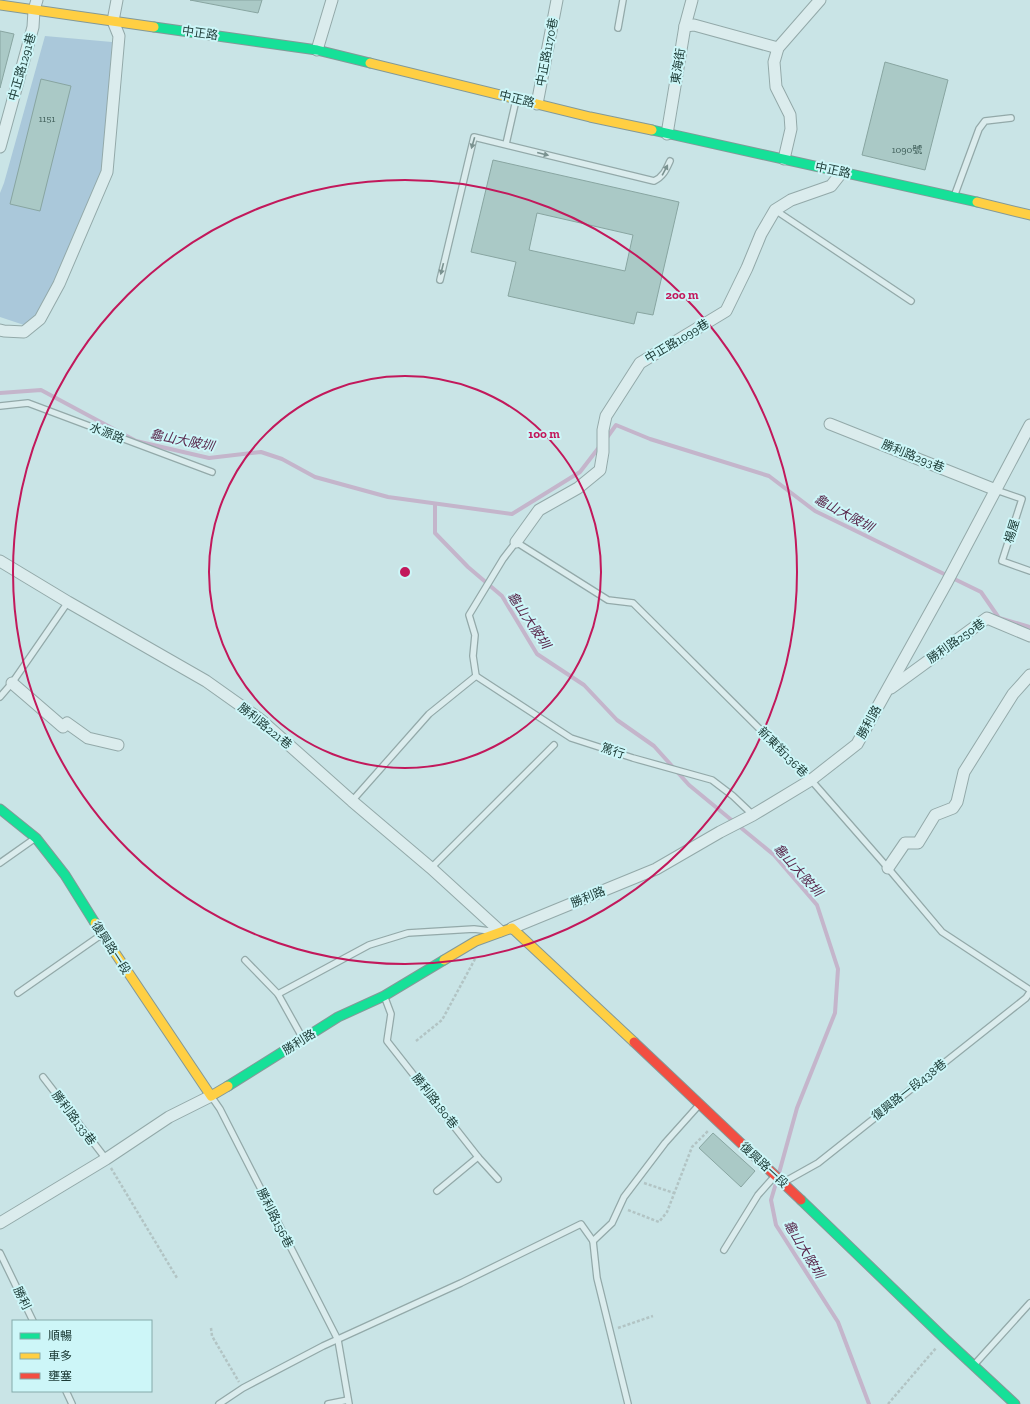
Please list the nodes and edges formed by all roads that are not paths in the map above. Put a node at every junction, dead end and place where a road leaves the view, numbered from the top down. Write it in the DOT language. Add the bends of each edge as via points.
graph roads {
  1 [pos="117,0"];
  2 [pos="332,0"];
  3 [pos="556,0"];
  4 [pos="623,0"];
  5 [pos="692,0"];
  6 [pos="820,0"];
  7 [pos="36,5"];
  8 [pos="0,6"];
  9 [pos="113,21"];
  10 [pos="685,26"];
  11 [pos="618,28"];
  12 [pos="778,48"];
  13 [pos="317,50"];
  14 [pos="517,99"];
  15 [pos="537,104"];
  16 [pos="1011,118"];
  17 [pos="667,134"];
  18 [pos="506,144"];
  19 [pos="0,146"];
  20 [pos="784,159"];
  21 [pos="670,161"];
  22 [pos="842,172"];
  23 [pos="954,196"];
  24 [pos="775,210"];
  25 [pos="1030,215"];
  26 [pos="440,280"];
  27 [pos="911,301"];
  28 [pos="0,330"];
  29 [pos="0,406"];
  30 [pos="830,424"];
  31 [pos="1030,425"];
  32 [pos="212,472"];
  33 [pos="996,490"];
  34 [pos="516,542"];
  35 [pos="0,561"];
  36 [pos="1030,571"];
  37 [pos="68,602"];
  38 [pos="1030,636"];
  39 [pos="1030,675"];
  40 [pos="476,676"];
  41 [pos="12,683"];
  42 [pos="887,690"];
  43 [pos="0,697"];
  44 [pos="118,745"];
  45 [pos="554,745"];
  46 [pos="811,780"];
  47 [pos="352,801"];
  48 [pos="0,809"];
  49 [pos="753,815"];
  50 [pos="36,838"];
  51 [pos="0,863"];
  52 [pos="431,868"];
  53 [pos="888,868"];
  54 [pos="512,928"];
  55 [pos="500,931"];
  56 [pos="102,934"];
  57 [pos="245,960"];
  58 [pos="1030,991"];
  59 [pos="18,992"];
  60 [pos="278,994"];
  61 [pos="384,996"];
  62 [pos="303,1039"];
  63 [pos="43,1077"];
  64 [pos="211,1096"];
  65 [pos="700,1104"];
  66 [pos="478,1157"];
  67 [pos="106,1159"];
  68 [pos="776,1176"];
  69 [pos="498,1179"];
  70 [pos="782,1182"];
  71 [pos="437,1191"];
  72 [pos="0,1223"];
  73 [pos="593,1241"];
  74 [pos="724,1250"];
  75 [pos="0,1253"];
  76 [pos="1030,1303"];
  77 [pos="33,1320"];
  78 [pos="338,1340"];
  79 [pos="974,1366"];
  80 [pos="66,1392"];
  81 [pos="349,1402"];
  82 [pos="72,1404"];
  83 [pos="219,1404"];
  84 [pos="328,1404"];
  85 [pos="628,1404"];
  86 [pos="1015,1404"];
  1 -- 9 [label="street"];
  2 -- 13 [label="street"];
  3 -- 15 [label="street, 中正路1170巷"];
  4 -- 11 [label="lane"];
  5 -- 10 [label="street, 東海街"];
  6 -- 12 [label="street"];
  7 -- 8 [label="street, 中正路"];
  7 -- 9 [label="street, 中正路"];
  7 -- 19 [label="street, 中正路1291巷" via="33,26"];
  9 -- 13 [label="street, 中正路"];
  9 -- 28 [label="street" via="119,36 108,172 59,284 40,319 24,332"];
  10 -- 12 [label="street" via="694,26"];
  10 -- 17 [label="street, 東海街"];
  12 -- 20 [label="street" via="774,62 776,87 790,115 791,129"];
  13 -- 14 [label="street, 中正路"];
  14 -- 15 [label="street, 中正路"];
  14 -- 18 [label="lane"];
  15 -- 17 [label="street, 中正路"];
  16 -- 23 [label="lane" via="986,121 979,129"];
  17 -- 20 [label="street, 中正路"];
  18 -- 21 [label="lane, one-way" via="654,181 664,174"];
  18 -- 26 [label="lane, one-way" via="474,137"];
  20 -- 22 [label="street, 中正路"];
  22 -- 23 [label="street, 中正路"];
  22 -- 24 [label="street, 中正路1099巷" via="832,186 791,200"];
  23 -- 25 [label="street, 中正路"];
  24 -- 27 [label="lane"];
  24 -- 34 [label="street, 中正路1099巷" via="761,234 726,311 640,363 606,416 600,470 578,488 539,510"];
  29 -- 32 [label="lane, 水源路" via="28,403"];
  30 -- 33 [label="street, 勝利路293巷"];
  31 -- 33 [label="street, 勝利路"];
  33 -- 36 [label="lane, 楊屋" via="1022,499 1002,561"];
  33 -- 42 [label="street, 勝利路"];
  34 -- 40 [label="lane" via="469,615 475,635 473,656"];
  34 -- 46 [label="lane, 新東街136巷" via="608,600 633,604"];
  35 -- 37 [label="street, 勝利路221巷"];
  37 -- 41 [label="lane"];
  37 -- 47 [label="street, 勝利路221巷" via="206,681 261,720"];
  38 -- 42 [label="street, 勝利路250巷" via="987,618"];
  39 -- 53 [label="street" via="1013,694 964,772 958,802 953,808 935,815 918,843 905,843"];
  40 -- 47 [label="lane" via="429,714"];
  40 -- 49 [label="lane, 篤行" via="570,738 712,780"];
  41 -- 43 [label="lane"];
  41 -- 44 [label="street" via="63,727 67,723 88,738"];
  42 -- 46 [label="street, 勝利路" via="857,744"];
  45 -- 52 [label="lane"];
  46 -- 49 [label="street, 勝利路"];
  46 -- 53 [label="lane, 新東街136巷"];
  47 -- 52 [label="street, 勝利路221巷"];
  48 -- 50 [label="street, 復興路一段"];
  49 -- 54 [label="street, 勝利路" via="656,869"];
  50 -- 51 [label="lane"];
  50 -- 56 [label="street, 復興路一段" via="65,875"];
  52 -- 55 [label="street, 勝利路221巷"];
  53 -- 58 [label="lane, 新東街136巷" via="942,932"];
  54 -- 55 [label="street, 勝利路"];
  54 -- 65 [label="street, 復興路一段"];
  55 -- 60 [label="lane" via="408,933 369,945"];
  55 -- 61 [label="street, 勝利路" via="476,941"];
  56 -- 59 [label="lane"];
  56 -- 64 [label="street, 復興路一段"];
  57 -- 60 [label="lane"];
  58 -- 70 [label="lane, 復興路一段438巷" via="1026,998 818,1163"];
  60 -- 62 [label="lane"];
  61 -- 62 [label="street, 勝利路" via="338,1018"];
  61 -- 66 [label="lane, 勝利路180巷" via="391,1014 387,1041"];
  62 -- 64 [label="street, 勝利路"];
  63 -- 67 [label="lane, 勝利路133巷"];
  64 -- 67 [label="street, 勝利路" via="169,1117"];
  64 -- 78 [label="lane, 勝利路156巷"];
  65 -- 68 [label="street, 復興路一段"];
  65 -- 73 [label="lane" via="636,1180 624,1197 612,1223"];
  66 -- 69 [label="lane, 勝利路180巷"];
  66 -- 71 [label="lane"];
  67 -- 72 [label="street, 勝利路"];
  68 -- 70 [label="street, 復興路一段"];
  68 -- 74 [label="lane" via="758,1195"];
  70 -- 79 [label="street, 復興路一段"];
  73 -- 78 [label="lane" via="581,1224"];
  73 -- 85 [label="lane" via="597,1278"];
  75 -- 77 [label="lane, 勝利"];
  76 -- 79 [label="lane"];
  78 -- 81 [label="lane, 勝利路156巷"];
  78 -- 83 [label="lane" via="243,1388"];
  79 -- 86 [label="street, 復興路一段"];
  80 -- 82 [label="lane"];
  81 -- 84 [label="lane"];
}
